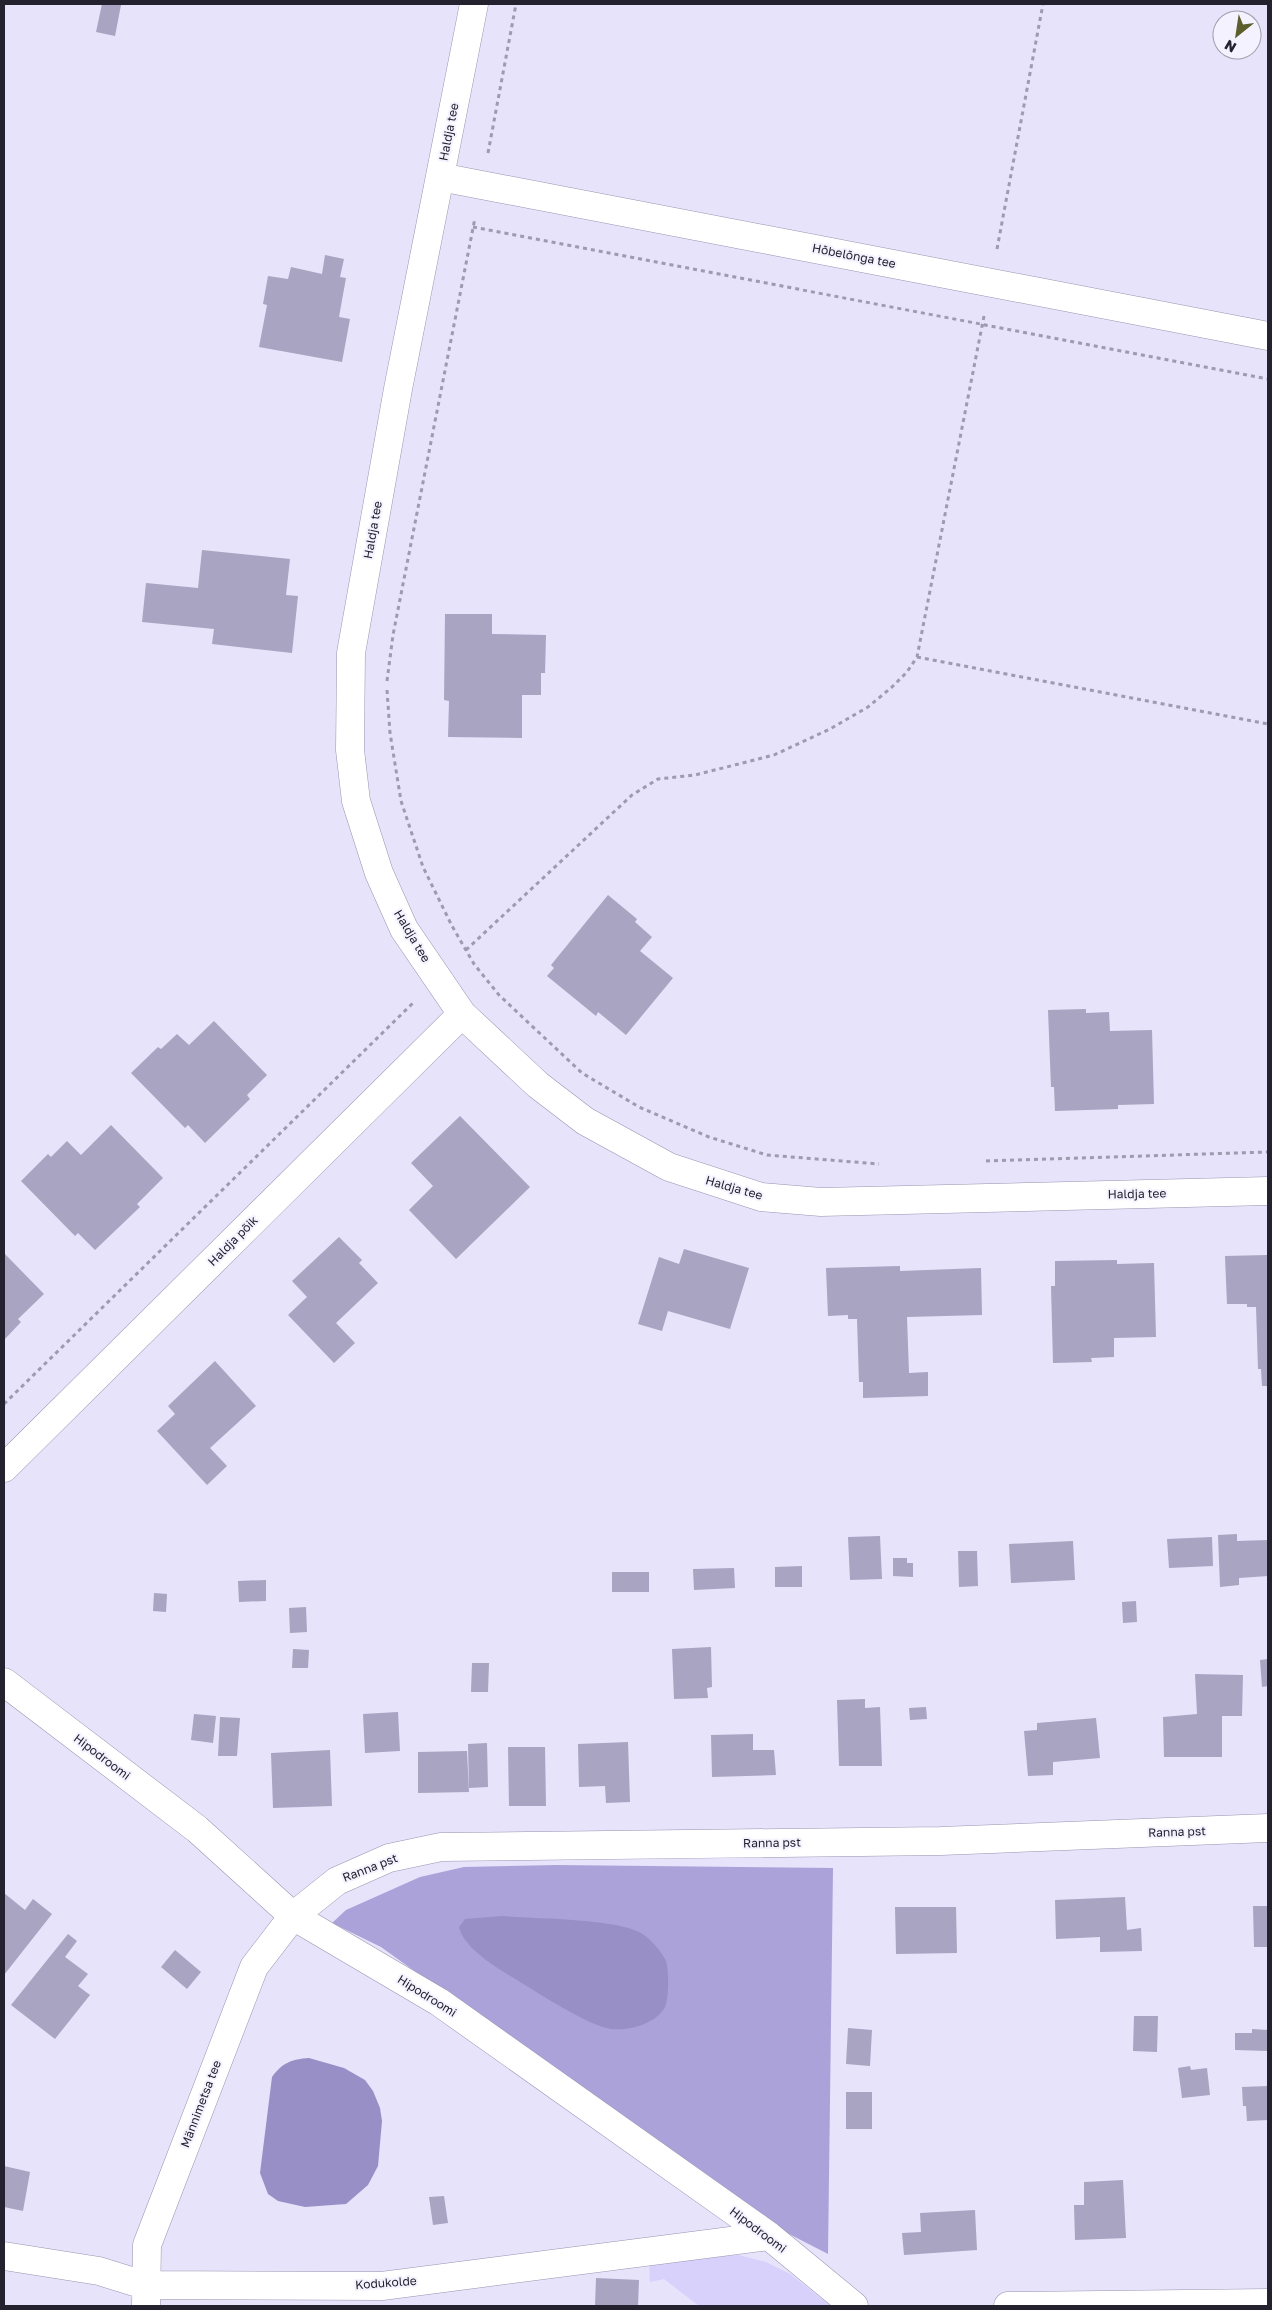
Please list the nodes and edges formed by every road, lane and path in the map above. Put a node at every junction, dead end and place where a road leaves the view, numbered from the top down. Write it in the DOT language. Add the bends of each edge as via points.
graph roads {
  1 [pos="474,4"];
  2 [pos="516,4"];
  3 [pos="1043,4"];
  4 [pos="440,177"];
  5 [pos="482,185"];
  6 [pos="472,227"];
  7 [pos="991,282"];
  8 [pos="983,324"];
  9 [pos="1268,336"];
  10 [pos="1268,379"];
  11 [pos="917,657"];
  12 [pos="1268,724"];
  13 [pos="466,950"];
  14 [pos="437,978"];
  15 [pos="462,1014"];
  16 [pos="1268,1152"];
  17 [pos="984,1161"];
  18 [pos="887,1164"];
  19 [pos="1268,1191"];
  20 [pos="4,1404"];
  21 [pos="4,1468"];
  22 [pos="4,1682"];
  23 [pos="1268,1828"];
  24 [pos="293,1916"];
  25 [pos="769,2236"];
  26 [pos="4,2256"];
  27 [pos="145,2296"];
  28 [pos="1268,2303"];
  29 [pos="854,2306"];
  30 [pos="1008,2306"];
  1 -- 4 [label="street, Haldja tee"];
  2 -- 5 [label="path"];
  3 -- 7 [label="path"];
  4 -- 5 [label="street, Hõbelõnga tee"];
  4 -- 14 [label="street, Haldja tee" via="351,653 350,750 356,801 378,873 404,929"];
  5 -- 6 [label="path"];
  5 -- 7 [label="street, Hõbelõnga tee"];
  6 -- 8 [label="path"];
  6 -- 13 [label="path" via="393,635 387,683 390,733 401,801 424,867"];
  7 -- 8 [label="path"];
  7 -- 9 [label="street, Hõbelõnga tee"];
  8 -- 10 [label="path"];
  8 -- 11 [label="path"];
  11 -- 12 [label="path"];
  11 -- 13 [label="path" via="907,672 868,707 830,729 774,755 695,775 658,779 632,795"];
  13 -- 18 [label="path" via="499,995 582,1073 639,1107 709,1137 767,1155"];
  14 -- 15 [label="street, Haldja tee"];
  14 -- 20 [label="path"];
  15 -- 19 [label="street, Haldja tee" via="538,1085 585,1121 669,1167 761,1197 821,1202"];
  15 -- 21 [label="street, Haldja põik"];
  16 -- 17 [label="path"];
  22 -- 24 [label="street, Hipodroomi" via="197,1829"];
  23 -- 24 [label="street, Ranna pst" via="941,1840 441,1848 389,1858 337,1881"];
  24 -- 25 [label="street, Hipodroomi" via="439,2002"];
  24 -- 27 [label="street, Männimetsa tee" via="254,1967 147,2245"];
  25 -- 27 [label="street, Kodukolde" via="382,2286"];
  25 -- 29 [label="street, Hipodroomi"];
  26 -- 27 [label="street, Kodukolde" via="99,2271"];
  28 -- 30 [label="street"];
}
